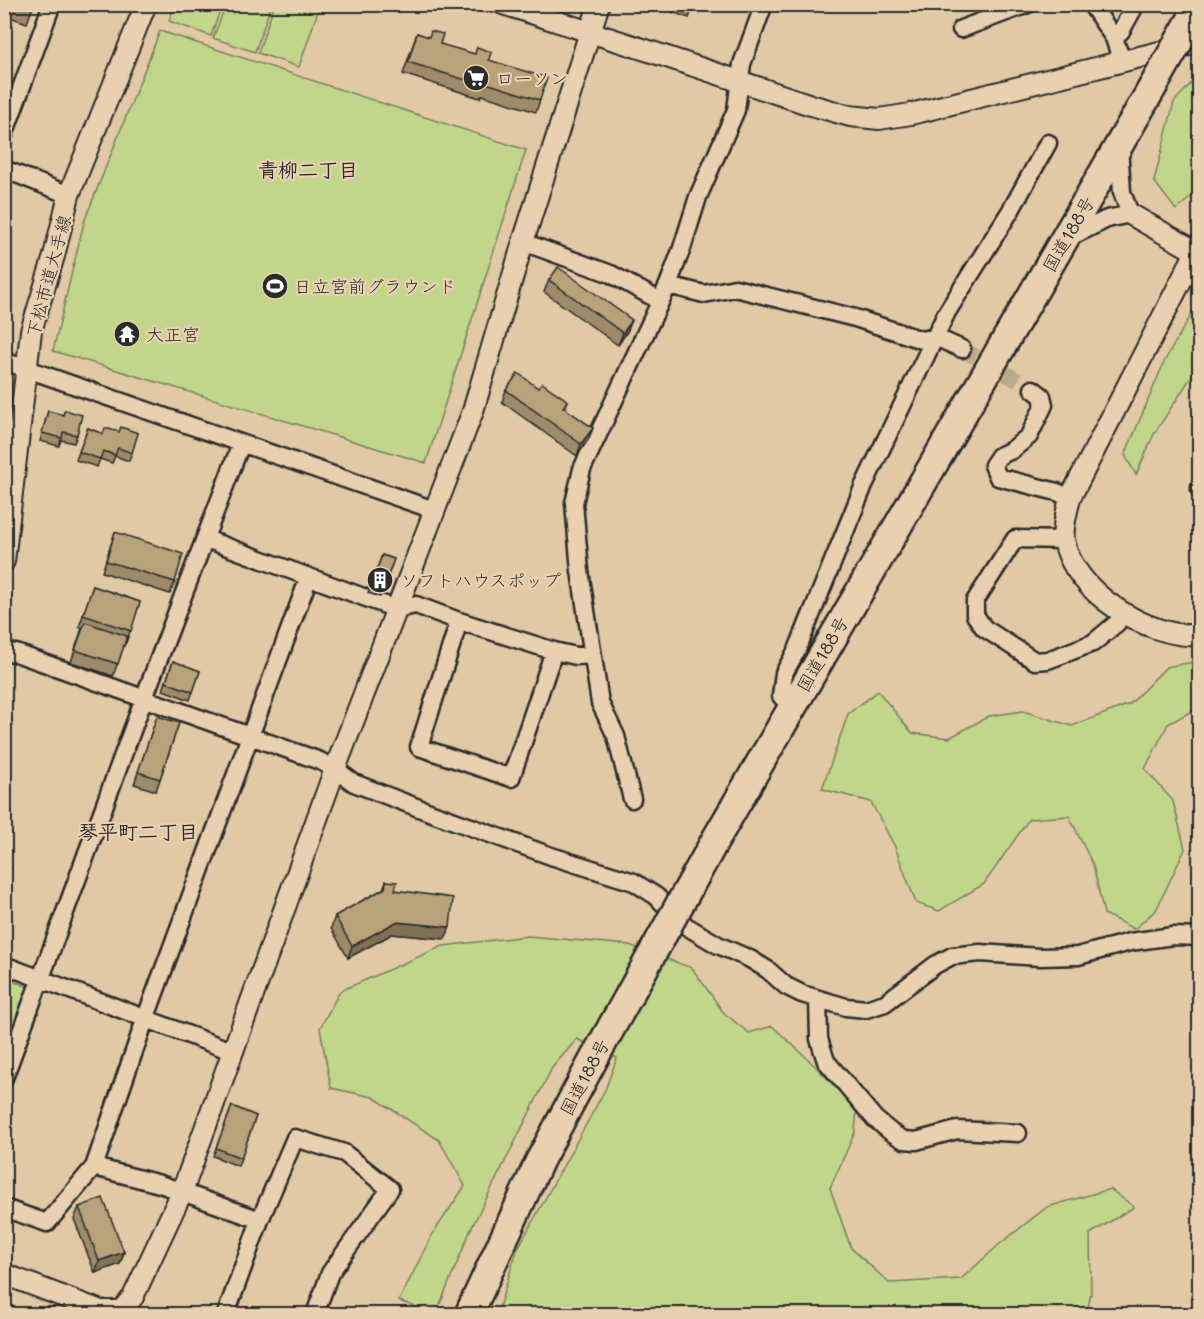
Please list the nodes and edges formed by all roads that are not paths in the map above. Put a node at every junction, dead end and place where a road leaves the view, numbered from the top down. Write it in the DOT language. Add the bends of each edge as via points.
graph roads {
  1 [pos="52,4"];
  2 [pos="146,4"];
  3 [pos="503,4"];
  4 [pos="599,4"];
  5 [pos="764,4"];
  6 [pos="1028,4"];
  7 [pos="1091,4"];
  8 [pos="1136,4"];
  9 [pos="1197,22"];
  10 [pos="961,29"];
  11 [pos="589,32"];
  12 [pos="1114,38"];
  13 [pos="1122,61"];
  14 [pos="741,81"];
  15 [pos="4,135"];
  16 [pos="1048,143"];
  17 [pos="1119,145"];
  18 [pos="4,170"];
  19 [pos="69,195"];
  20 [pos="1130,214"];
  21 [pos="1065,239"];
  22 [pos="523,242"];
  23 [pos="1197,248"];
  24 [pos="668,285"];
  25 [pos="660,302"];
  26 [pos="935,337"];
  27 [pos="962,350"];
  28 [pos="4,361"];
  29 [pos="26,369"];
  30 [pos="1033,389"];
  31 [pos="241,444"];
  32 [pos="1070,498"];
  33 [pos="434,510"];
  34 [pos="206,539"];
  35 [pos="1064,540"];
  36 [pos="5,553"];
  37 [pos="4,561"];
  38 [pos="309,577"];
  39 [pos="396,609"];
  40 [pos="1122,613"];
  41 [pos="459,621"];
  42 [pos="1200,635"];
  43 [pos="554,651"];
  44 [pos="4,652"];
  45 [pos="592,655"];
  46 [pos="144,698"];
  47 [pos="791,706"];
  48 [pos="249,736"];
  49 [pos="335,769"];
  50 [pos="632,799"];
  51 [pos="1200,937"];
  52 [pos="4,965"];
  53 [pos="41,978"];
  54 [pos="818,999"];
  55 [pos="146,1017"];
  56 [pos="234,1052"];
  57 [pos="4,1078"];
  58 [pos="1018,1133"];
  59 [pos="94,1167"];
  60 [pos="182,1192"];
  61 [pos="4,1208"];
  62 [pos="260,1220"];
  63 [pos="4,1274"];
  64 [pos="122,1313"];
  65 [pos="226,1314"];
  66 [pos="315,1314"];
  67 [pos="469,1314"];
  1 -- 15 [label="street"];
  2 -- 19 [label="street, 下松市道大手線"];
  3 -- 11 [label="street"];
  4 -- 11 [label="street"];
  5 -- 14 [label="street" via="742,64"];
  6 -- 10 [label="street"];
  7 -- 12 [label="street"];
  8 -- 12 [label="street"];
  9 -- 13 [label="street"];
  9 -- 17 [label="highway, 国道188号, bridge"];
  11 -- 14 [label="street"];
  11 -- 22 [label="street"];
  12 -- 13 [label="street"];
  13 -- 14 [label="street" via="879,119 850,116"];
  14 -- 24 [label="street" via="736,110 698,197"];
  16 -- 26 [label="street"];
  17 -- 20 [label="street" via="1122,192"];
  17 -- 21 [label="highway, 国道188号"];
  18 -- 19 [label="street"];
  19 -- 29 [label="street, 下松市道大手線" via="31,331"];
  20 -- 21 [label="street" via="1107,219"];
  20 -- 23 [label="street"];
  21 -- 47 [label="highway, 国道188号"];
  22 -- 25 [label="street" via="611,274"];
  22 -- 33 [label="street" via="473,411"];
  23 -- 32 [label="street"];
  24 -- 25 [label="street"];
  24 -- 26 [label="street" via="704,294 735,288 855,318 922,340"];
  25 -- 45 [label="street" via="582,469 574,503"];
  26 -- 27 [label="street"];
  26 -- 47 [label="street" via="864,484 784,673 781,696"];
  28 -- 29 [label="street"];
  29 -- 31 [label="street"];
  29 -- 36 [label="street, 下松市道大手線"];
  30 -- 32 [label="street" via="1042,396 1044,405 1029,436 999,456 993,465 998,477"];
  31 -- 33 [label="street"];
  31 -- 34 [label="street"];
  32 -- 35 [label="street"];
  33 -- 39 [label="street"];
  34 -- 38 [label="street"];
  34 -- 46 [label="street"];
  35 -- 40 [label="street" via="1073,566 1091,589"];
  35 -- 40 [label="street" via="1015,539 975,601 975,615 984,628 1035,661 1048,660 1093,642 1117,623"];
  36 -- 37 [label="street, 下松市道大手線"];
  38 -- 39 [label="street"];
  38 -- 48 [label="street"];
  39 -- 41 [label="street" via="416,605"];
  39 -- 49 [label="street"];
  40 -- 42 [label="street" via="1153,627"];
  41 -- 43 [label="street"];
  41 -- 43 [label="street" via="419,747 512,778"];
  43 -- 45 [label="street" via="576,657"];
  44 -- 46 [label="street"];
  45 -- 50 [label="street" via="600,703 616,736"];
  46 -- 48 [label="street"];
  46 -- 53 [label="street"];
  47 -- 67 [label="highway, 国道188号, bridge" via="540,1160"];
  48 -- 49 [label="street"];
  48 -- 55 [label="street"];
  49 -- 54 [label="street" via="354,783 424,810 634,882 656,896 686,926 759,964 786,986"];
  49 -- 56 [label="street"];
  51 -- 54 [label="street" via="1130,942 1078,956 952,956 885,1003 866,1009"];
  52 -- 53 [label="street"];
  53 -- 55 [label="street"];
  53 -- 57 [label="street"];
  54 -- 58 [label="street" via="819,1040 826,1061 875,1119 892,1132 904,1140 916,1141 957,1130"];
  55 -- 56 [label="street"];
  55 -- 59 [label="street"];
  56 -- 60 [label="street"];
  59 -- 60 [label="street"];
  59 -- 61 [label="street" via="47,1223"];
  60 -- 62 [label="street"];
  60 -- 64 [label="street"];
  62 -- 65 [label="street"];
  62 -- 66 [label="street" via="295,1138 344,1153 390,1189 330,1273"];
  63 -- 64 [label="street" via="101,1311"];
}
